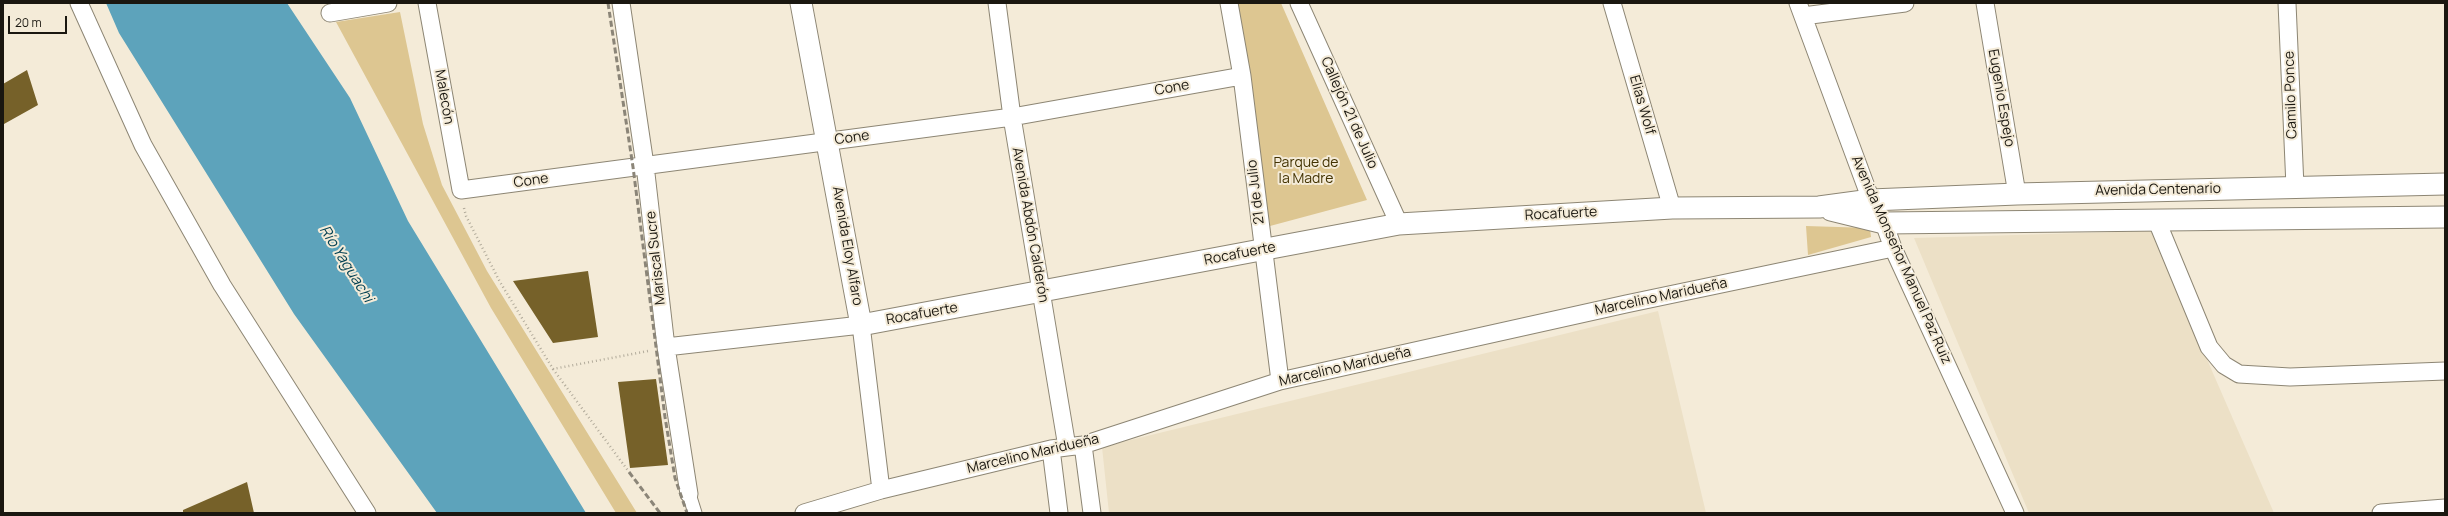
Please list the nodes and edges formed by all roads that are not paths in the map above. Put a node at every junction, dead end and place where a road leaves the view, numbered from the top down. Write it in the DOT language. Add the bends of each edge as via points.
graph roads {
  1 [pos="79,3"];
  2 [pos="388,3"];
  3 [pos="427,3"];
  4 [pos="621,3"];
  5 [pos="801,3"];
  6 [pos="997,3"];
  7 [pos="1229,3"];
  8 [pos="1299,3"];
  9 [pos="1612,3"];
  10 [pos="1905,3"];
  11 [pos="1985,3"];
  12 [pos="2288,3"];
  13 [pos="1801,9"];
  14 [pos="330,13"];
  15 [pos="1242,76"];
  16 [pos="1012,117"];
  17 [pos="828,142"];
  18 [pos="646,165"];
  19 [pos="2445,184"];
  20 [pos="2294,187"];
  21 [pos="461,190"];
  22 [pos="2017,194"];
  23 [pos="1871,200"];
  24 [pos="1819,207"];
  25 [pos="1672,208"];
  26 [pos="2445,217"];
  27 [pos="2156,219"];
  28 [pos="1884,223"];
  29 [pos="1399,224"];
  30 [pos="1893,248"];
  31 [pos="1262,250"];
  32 [pos="1042,292"];
  33 [pos="861,325"];
  34 [pos="666,347"];
  35 [pos="2445,371"];
  36 [pos="1280,381"];
  37 [pos="1067,447"];
  38 [pos="881,490"];
  39 [pos="689,494"];
  40 [pos="2445,508"];
  41 [pos="367,513"];
  42 [pos="695,513"];
  43 [pos="804,513"];
  44 [pos="1059,513"];
  45 [pos="1092,513"];
  46 [pos="2015,513"];
  47 [pos="2381,513"];
  1 -- 41 [label="street" via="154,165 222,285"];
  2 -- 14 [label="street"];
  3 -- 21 [label="street, Malecón"];
  4 -- 18 [label="street, Mariscal Sucre"];
  5 -- 17 [label="street, Avenida Eloy Alfaro"];
  6 -- 16 [label="street, Avenida Abdón Calderón"];
  7 -- 15 [label="street, 21 de Julio"];
  8 -- 29 [label="street, Callejón 21 de Julio"];
  9 -- 25 [label="street, Elias Wolf"];
  10 -- 13 [label="street"];
  11 -- 22 [label="street, Eugenio Espejo"];
  12 -- 20 [label="street, Camilo Ponce"];
  13 -- 23 [label="street, Avenida Monseñor Manuel Paz Ruiz"];
  15 -- 16 [label="street, Cone"];
  15 -- 31 [label="street, 21 de Julio"];
  16 -- 17 [label="street, Cone"];
  16 -- 32 [label="street, Avenida Abdón Calderón"];
  17 -- 18 [label="street, Cone"];
  17 -- 33 [label="street, Avenida Eloy Alfaro"];
  18 -- 21 [label="street, Cone"];
  18 -- 34 [label="street, Mariscal Sucre"];
  19 -- 20 [label="street, Avenida Centenario"];
  20 -- 22 [label="street, Avenida Centenario"];
  22 -- 23 [label="street, Avenida Centenario"];
  23 -- 24 [label="street, Rocafuerte"];
  23 -- 28 [label="street, Avenida Monseñor Manuel Paz Ruiz"];
  24 -- 25 [label="street, Rocafuerte"];
  24 -- 28 [label="street, Rocafuerte"];
  25 -- 29 [label="street, Rocafuerte"];
  26 -- 27 [label="street, Avenida Centenario"];
  27 -- 28 [label="street, Avenida Centenario"];
  27 -- 35 [label="street" via="2210,347 2224,365 2239,374 2290,377"];
  28 -- 30 [label="street, Avenida Monseñor Manuel Paz Ruiz"];
  29 -- 31 [label="street, Rocafuerte"];
  30 -- 36 [label="street, Marcelino Maridueña"];
  30 -- 46 [label="street, Avenida Monseñor Manuel Paz Ruiz"];
  31 -- 32 [label="street, Rocafuerte"];
  31 -- 36 [label="street, 21 de Julio"];
  32 -- 33 [label="street, Rocafuerte"];
  32 -- 37 [label="street, Avenida Abdón Calderón"];
  33 -- 34 [label="street, Rocafuerte"];
  33 -- 38 [label="street, Avenida Eloy Alfaro"];
  34 -- 39 [label="street, Mariscal Sucre"];
  36 -- 37 [label="street, Marcelino Maridueña"];
  37 -- 38 [label="street, Marcelino Maridueña"];
  37 -- 44 [label="street, Avenida Abdón Calderón"];
  37 -- 45 [label="street, Avenida Abdón Calderón"];
  38 -- 43 [label="street, Marcelino Maridueña"];
  39 -- 42 [label="street, Mariscal Sucre"];
  40 -- 47 [label="street"];
}
